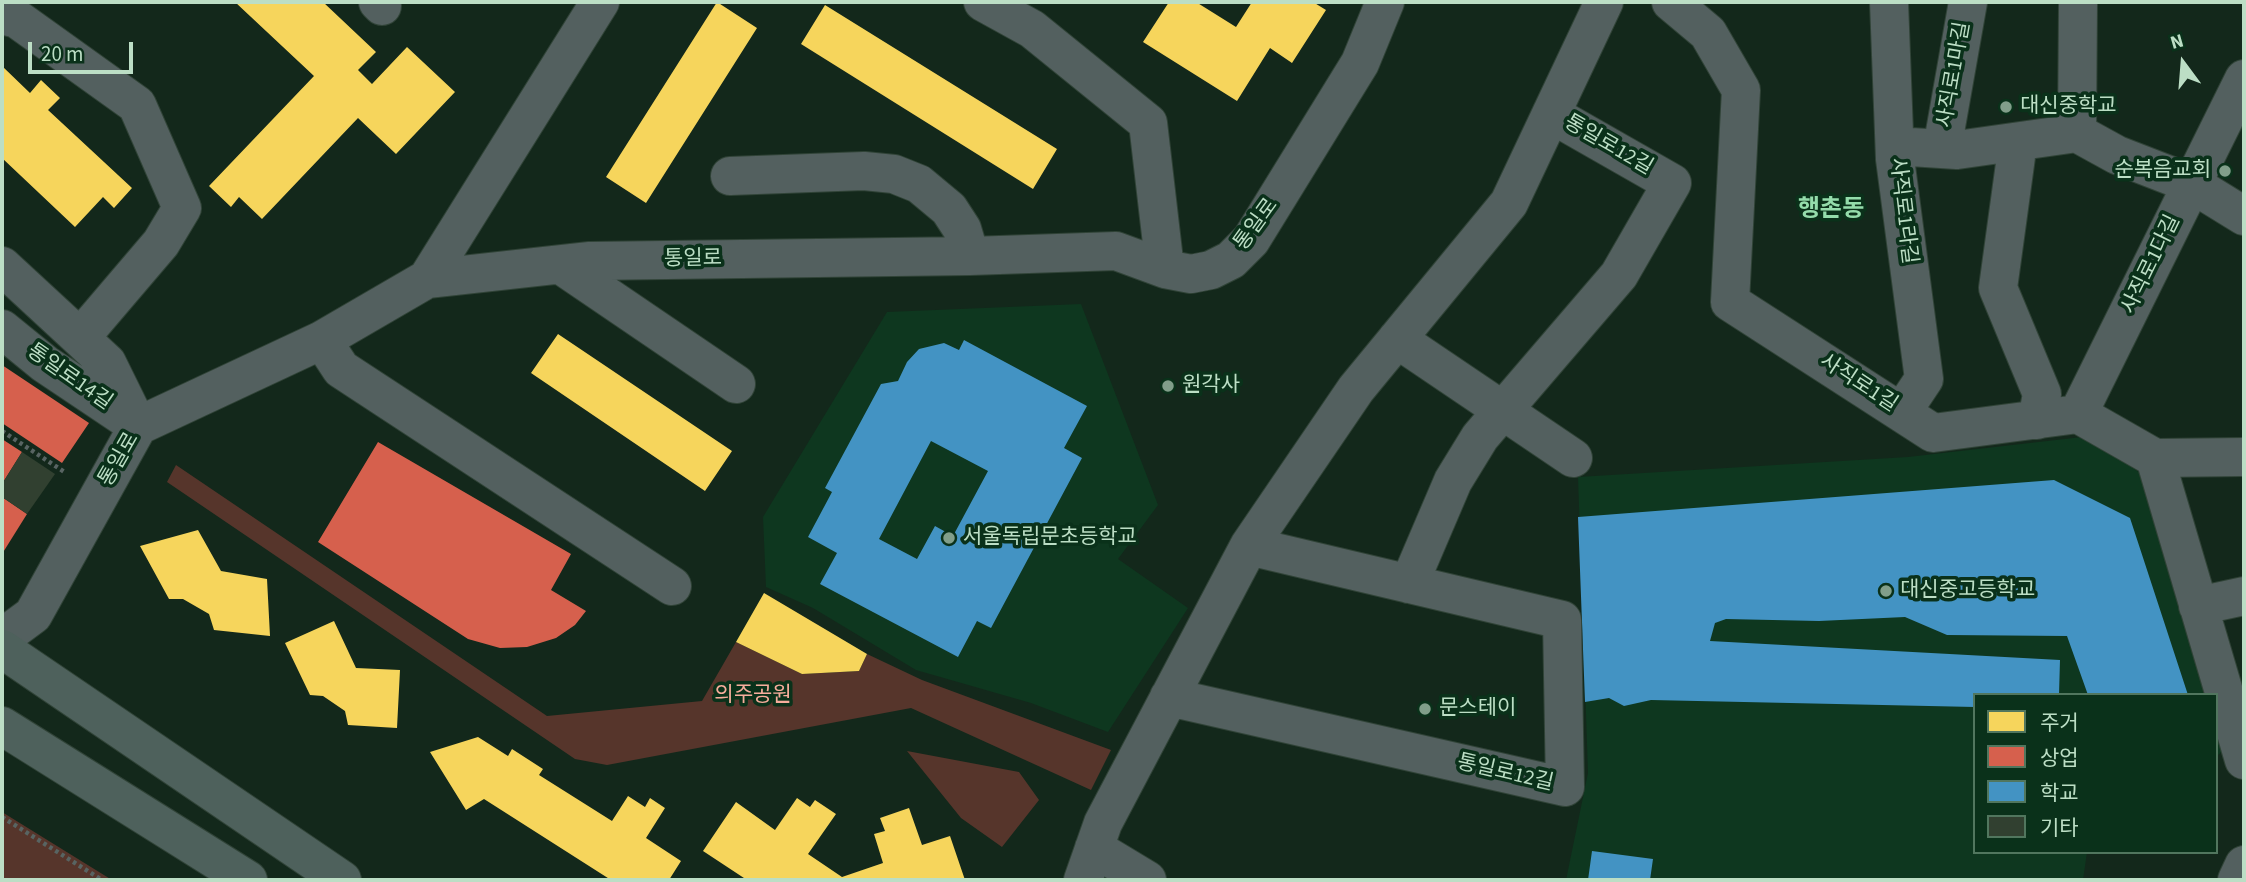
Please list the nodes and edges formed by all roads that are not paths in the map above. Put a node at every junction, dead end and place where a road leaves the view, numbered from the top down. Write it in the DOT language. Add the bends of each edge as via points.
graph roads {
  1 [pos="600,2"];
  2 [pos="983,2"];
  3 [pos="1385,2"];
  4 [pos="1604,2"];
  5 [pos="1671,2"];
  6 [pos="1889,2"];
  7 [pos="1968,2"];
  8 [pos="2078,2"];
  9 [pos="2,15"];
  10 [pos="2244,79"];
  11 [pos="1551,114"];
  12 [pos="2077,134"];
  13 [pos="2018,142"];
  14 [pos="1895,146"];
  15 [pos="1942,149"];
  16 [pos="730,176"];
  17 [pos="2192,184"];
  18 [pos="2244,216"];
  19 [pos="970,256"];
  20 [pos="576,263"];
  21 [pos="2,267"];
  22 [pos="1166,269"];
  23 [pos="427,279"];
  24 [pos="2,329"];
  25 [pos="80,338"];
  26 [pos="322,340"];
  27 [pos="1397,340"];
  28 [pos="736,384"];
  29 [pos="1503,411"];
  30 [pos="1902,412"];
  31 [pos="2078,414"];
  32 [pos="2037,420"];
  33 [pos="138,426"];
  34 [pos="1573,457"];
  35 [pos="2244,457"];
  36 [pos="2155,458"];
  37 [pos="1249,546"];
  38 [pos="1409,584"];
  39 [pos="672,586"];
  40 [pos="2244,596"];
  41 [pos="2198,606"];
  42 [pos="2,638"];
  43 [pos="2,649"];
  44 [pos="1169,696"];
  45 [pos="2,726"];
  46 [pos="2244,760"];
  47 [pos="1089,864"];
  48 [pos="2244,865"];
  49 [pos="248,880"];
  50 [pos="342,880"];
  51 [pos="1147,880"];
  52 [pos="2237,880"];
  1 -- 23 [label="street"];
  2 -- 22 [label="street" via="1032,29 1148,123"];
  3 -- 22 [label="street, 통일로" via="1360,63 1251,240 1231,260 1210,270 1191,274"];
  4 -- 11 [label="street, 통일로12길"];
  5 -- 30 [label="street, 사직로1길" via="1708,33 1741,90 1730,302"];
  6 -- 14 [label="street, 사직로1라길"];
  7 -- 15 [label="street, 사직로1마길"];
  8 -- 12 [label="street"];
  9 -- 25 [label="street" via="17,19 137,104 183,208 161,243"];
  10 -- 17 [label="street, 사직로1다길"];
  11 -- 27 [label="street, 통일로12길" via="1509,203"];
  11 -- 29 [label="street, 통일로12길" via="1672,183 1619,275"];
  12 -- 13 [label="street, 사직로1마길"];
  12 -- 17 [label="street"];
  13 -- 15 [label="street, 사직로1마길"];
  13 -- 32 [label="street" via="1998,288 2042,394"];
  14 -- 15 [label="street, 사직로1마길"];
  14 -- 30 [label="street, 사직로1라길" via="1924,379"];
  16 -- 19 [label="street" via="894,174 919,184 949,209 962,229"];
  17 -- 18 [label="street"];
  17 -- 31 [label="street, 사직로1다길"];
  19 -- 20 [label="street, 통일로"];
  19 -- 22 [label="street, 통일로" via="1116,251"];
  20 -- 23 [label="street, 통일로"];
  20 -- 28 [label="street"];
  21 -- 25 [label="street"];
  23 -- 26 [label="street, 통일로"];
  24 -- 33 [label="street, 통일로14길" via="45,364"];
  25 -- 33 [label="street" via="107,363"];
  26 -- 33 [label="street, 통일로"];
  26 -- 39 [label="street" via="341,369"];
  27 -- 29 [label="street"];
  27 -- 37 [label="street, 통일로12길" via="1356,389"];
  29 -- 34 [label="street"];
  29 -- 38 [label="street, 통일로12길" via="1480,437 1453,481"];
  30 -- 32 [label="street, 사직로1길" via="1933,433"];
  31 -- 32 [label="street, 사직로1길"];
  31 -- 36 [label="street"];
  33 -- 42 [label="street, 통일로" via="33,615"];
  35 -- 36 [label="street"];
  36 -- 41 [label="street"];
  37 -- 38 [label="street, 통일로12길"];
  37 -- 44 [label="street, 통일로12길"];
  38 -- 44 [label="street, 통일로12길" via="1562,620 1565,788"];
  40 -- 41 [label="street"];
  41 -- 46 [label="street"];
  43 -- 50 [label="main road"];
  44 -- 47 [label="street, 통일로12길" via="1103,823"];
  45 -- 49 [label="main road"];
  47 -- 51 [label="street, 통일로12길"];
  48 -- 52 [label="street"];
}
